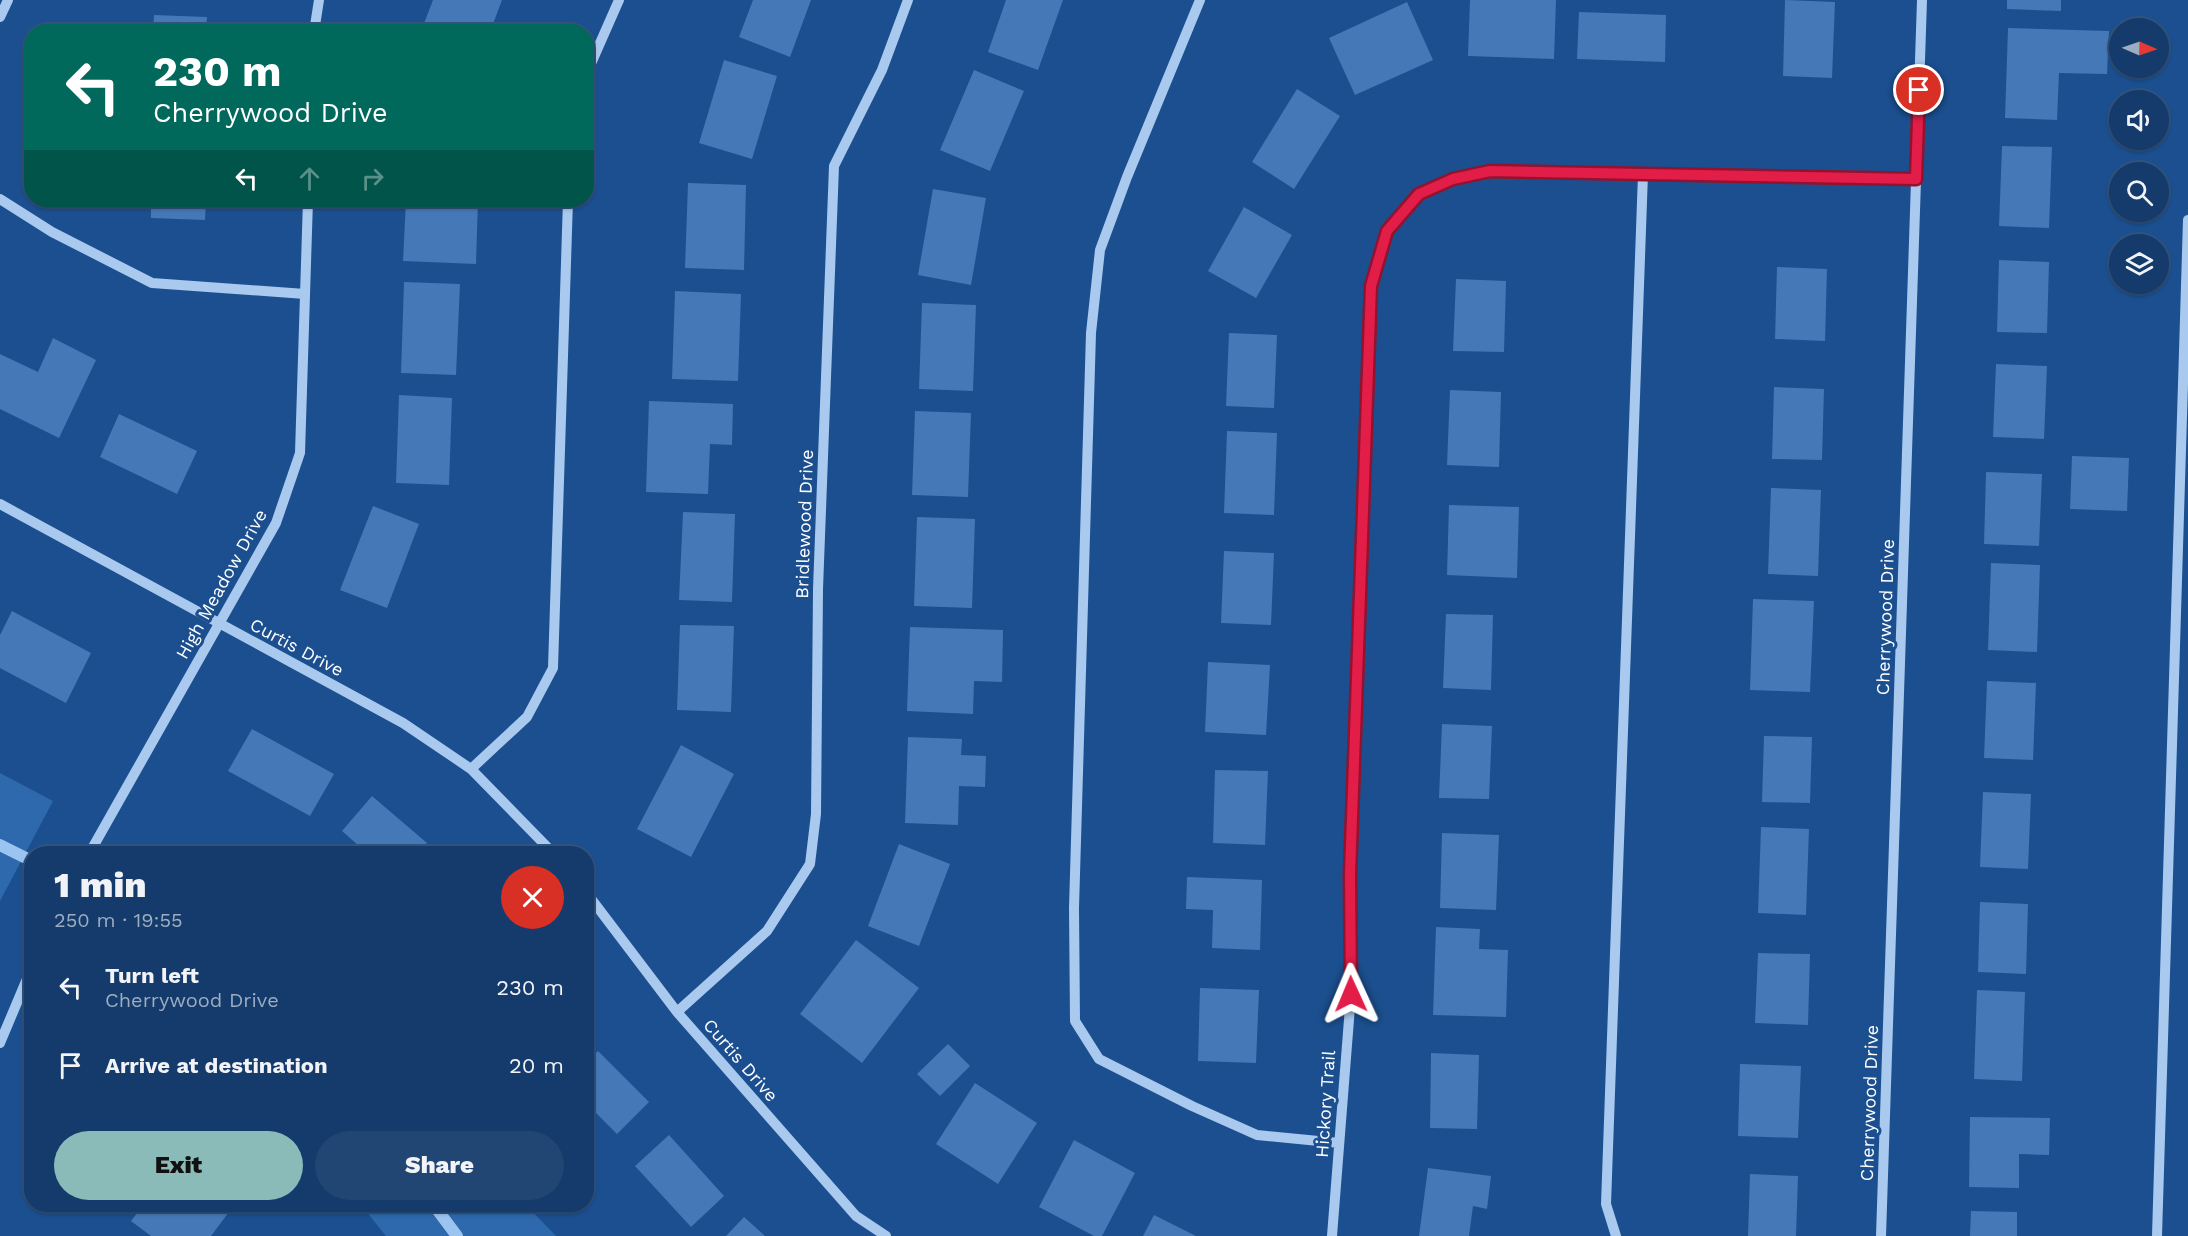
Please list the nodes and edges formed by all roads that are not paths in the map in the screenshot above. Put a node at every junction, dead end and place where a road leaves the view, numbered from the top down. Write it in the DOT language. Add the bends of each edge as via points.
graph roads {
  1 [pos="8,0"];
  2 [pos="319,0"];
  3 [pos="619,0"];
  4 [pos="908,0"];
  5 [pos="1200,0"];
  6 [pos="1922,0"];
  7 [pos="0,17"];
  8 [pos="315,24"];
  9 [pos="594,57"];
  10 [pos="1643,174"];
  11 [pos="1916,179"];
  12 [pos="0,199"];
  13 [pos="308,207"];
  14 [pos="568,207"];
  15 [pos="2188,220"];
  16 [pos="305,294"];
  17 [pos="0,504"];
  18 [pos="218,623"];
  19 [pos="471,769"];
  20 [pos="93,846"];
  21 [pos="546,846"];
  22 [pos="594,903"];
  23 [pos="24,986"];
  24 [pos="677,1012"];
  25 [pos="0,1043"];
  26 [pos="1339,1143"];
  27 [pos="886,1236"];
  28 [pos="1332,1236"];
  29 [pos="1616,1236"];
  30 [pos="1881,1236"];
  31 [pos="2157,1236"];
  1 -- 7 [label="street"];
  2 -- 8 [label="street"];
  3 -- 9 [label="street"];
  4 -- 24 [label="street, Bridlewood Drive" via="882,70 834,166 818,589 816,814 810,864 767,931"];
  5 -- 26 [label="street" via="1100,250 1090,345 1074,908 1075,1021 1099,1059 1192,1106 1257,1135"];
  6 -- 11 [label="street, Cherrywood Drive"];
  10 -- 11 [label="street, Hickory Trail"];
  10 -- 26 [label="street, Hickory Trail" via="1490,171 1462,177 1419,194 1387,231 1371,286 1350,874 1351,994"];
  10 -- 29 [label="street" via="1606,1204"];
  11 -- 30 [label="street, Cherrywood Drive"];
  12 -- 16 [label="street" via="52,232 152,283"];
  13 -- 16 [label="street, High Meadow Drive"];
  14 -- 19 [label="street" via="553,668 527,717"];
  15 -- 31 [label="street"];
  16 -- 18 [label="street, High Meadow Drive" via="300,453 276,524"];
  17 -- 18 [label="street, Curtis Drive"];
  18 -- 19 [label="street, Curtis Drive" via="403,723"];
  18 -- 20 [label="street, High Meadow Drive"];
  19 -- 21 [label="street, Curtis Drive"];
  22 -- 24 [label="street, Curtis Drive"];
  23 -- 25 [label="street"];
  24 -- 27 [label="street, Curtis Drive" via="856,1215"];
  26 -- 28 [label="street, Hickory Trail"];
}
